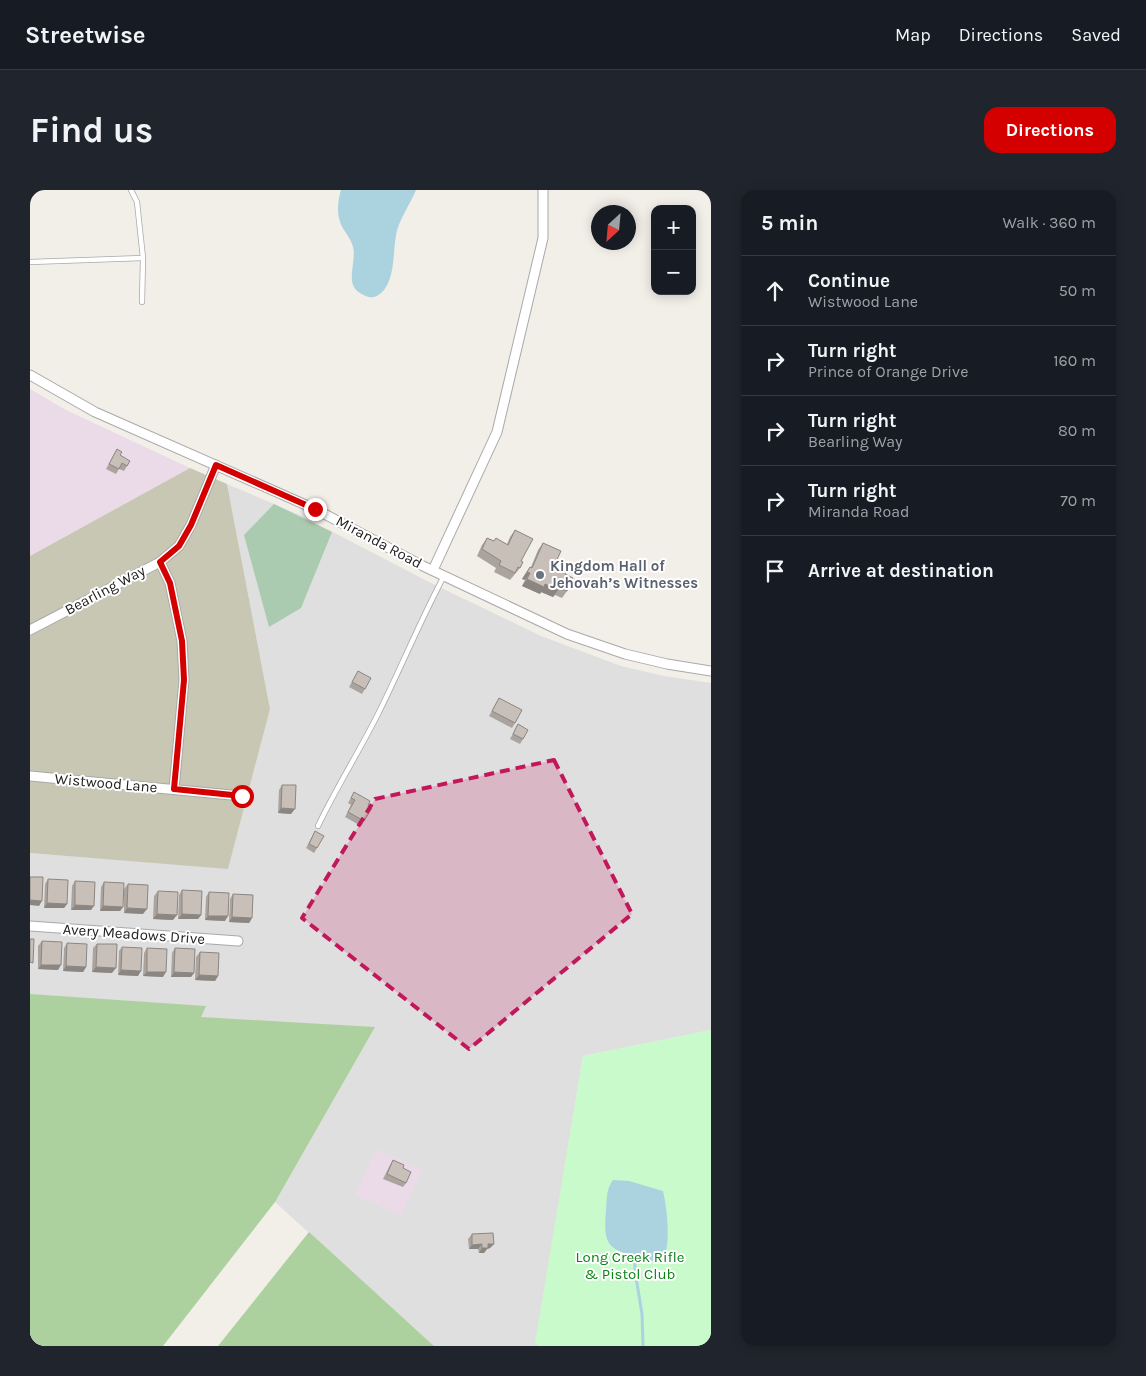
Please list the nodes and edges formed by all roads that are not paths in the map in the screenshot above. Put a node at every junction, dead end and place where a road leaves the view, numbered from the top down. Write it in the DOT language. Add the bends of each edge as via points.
graph roads {
  1 [pos="130,190"];
  2 [pos="543,190"];
  3 [pos="143,258"];
  4 [pos="30,262"];
  5 [pos="142,302"];
  6 [pos="30,375"];
  7 [pos="216,465"];
  8 [pos="160,562"];
  9 [pos="433,570"];
  10 [pos="444,576"];
  11 [pos="30,630"];
  12 [pos="711,671"];
  13 [pos="30,776"];
  14 [pos="174,789"];
  15 [pos="242,796"];
  16 [pos="318,826"];
  17 [pos="30,926"];
  18 [pos="238,941"];
  1 -- 3 [label="lane" via="137,202"];
  2 -- 9 [label="street" via="543,238 497,432"];
  3 -- 4 [label="lane"];
  3 -- 5 [label="lane"];
  6 -- 7 [label="street, Miranda Road" via="95,412"];
  7 -- 8 [label="street, Bearling Way" via="179,546"];
  7 -- 9 [label="street, Miranda Road" via="315,509"];
  8 -- 11 [label="street, Bearling Way"];
  8 -- 14 [label="street" via="170,583 182,641 184,680"];
  9 -- 10 [label="street, Miranda Road"];
  10 -- 12 [label="street, Miranda Road" via="568,635 638,658"];
  10 -- 16 [label="lane" via="378,714"];
  13 -- 14 [label="street, Wistwood Lane"];
  14 -- 15 [label="street, Wistwood Lane"];
  17 -- 18 [label="street, Avery Meadows Drive"];
}
